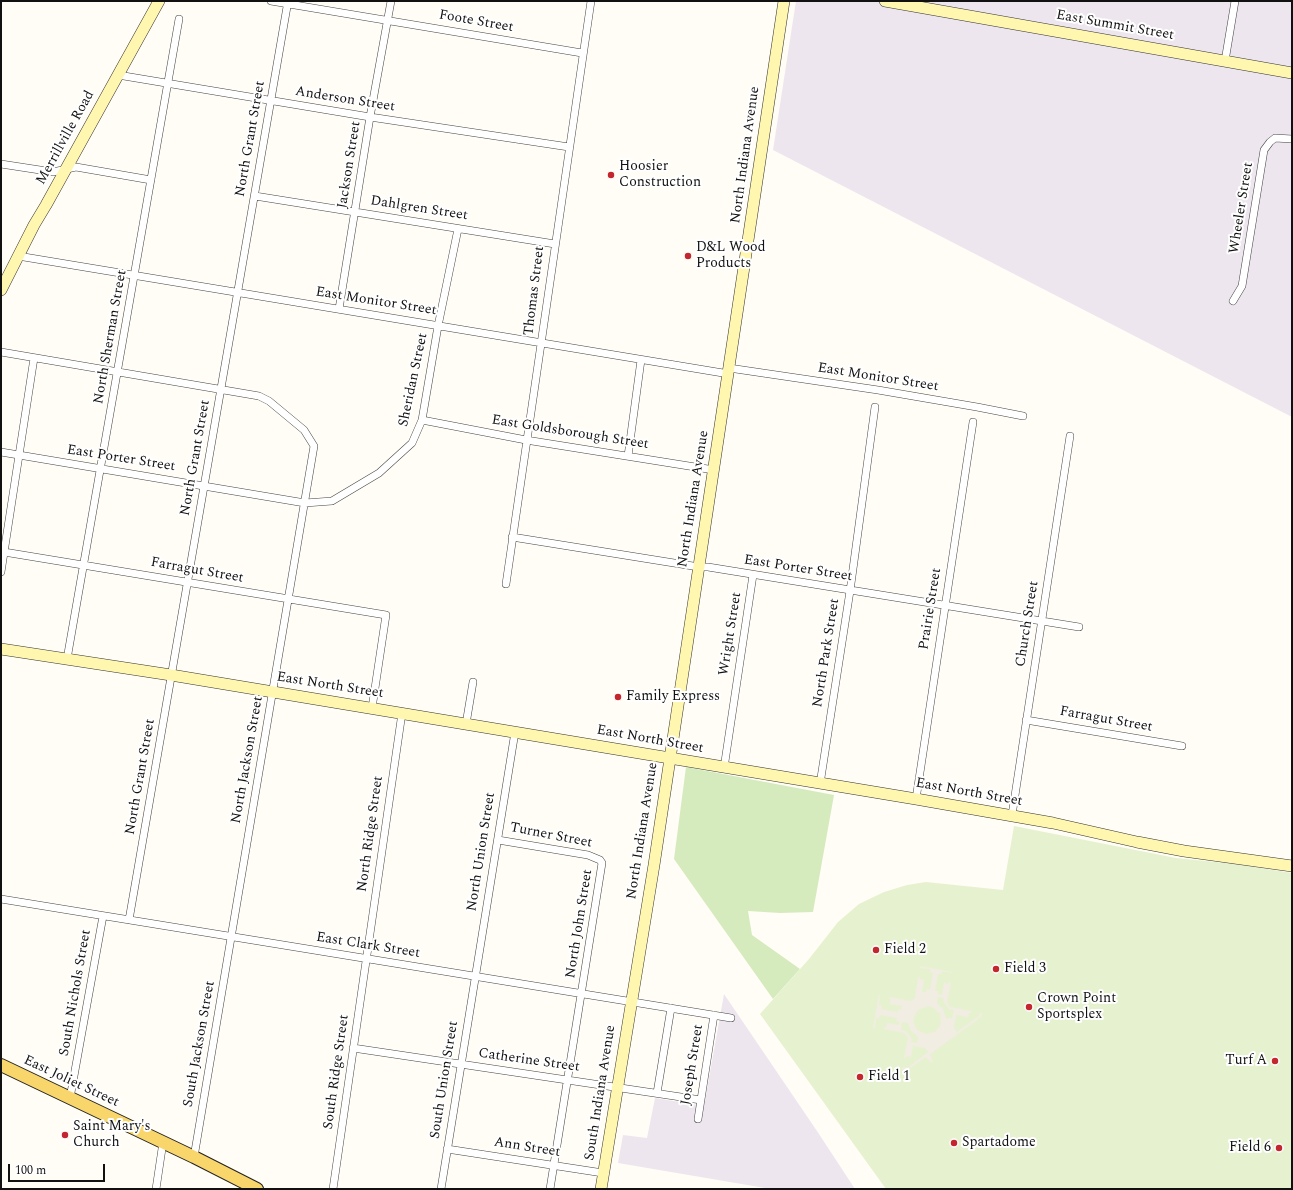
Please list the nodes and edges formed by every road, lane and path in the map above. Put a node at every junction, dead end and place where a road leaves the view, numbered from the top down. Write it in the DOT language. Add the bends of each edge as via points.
graph roads {
  1 [pos="159,1"];
  2 [pos="271,1"];
  3 [pos="391,1"];
  4 [pos="591,1"];
  5 [pos="784,1"];
  6 [pos="885,1"];
  7 [pos="1235,1"];
  8 [pos="288,2"];
  9 [pos="179,19"];
  10 [pos="388,21"];
  11 [pos="582,53"];
  12 [pos="1225,60"];
  13 [pos="1292,73"];
  14 [pos="118,75"];
  15 [pos="168,83"];
  16 [pos="271,101"];
  17 [pos="370,117"];
  18 [pos="1292,139"];
  19 [pos="569,148"];
  20 [pos="1,164"];
  21 [pos="66,170"];
  22 [pos="151,180"];
  23 [pos="255,196"];
  24 [pos="355,212"];
  25 [pos="458,229"];
  26 [pos="554,244"];
  27 [pos="18,256"];
  28 [pos="135,275"];
  29 [pos="1,290"];
  30 [pos="238,293"];
  31 [pos="1233,301"];
  32 [pos="338,309"];
  33 [pos="438,326"];
  34 [pos="542,343"];
  35 [pos="1,352"];
  36 [pos="34,358"];
  37 [pos="641,360"];
  38 [pos="729,371"];
  39 [pos="118,372"];
  40 [pos="221,390"];
  41 [pos="875,407"];
  42 [pos="1023,416"];
  43 [pos="422,420"];
  44 [pos="973,422"];
  45 [pos="1070,436"];
  46 [pos="526,440"];
  47 [pos="1,452"];
  48 [pos="19,455"];
  49 [pos="628,456"];
  50 [pos="101,468"];
  51 [pos="714,470"];
  52 [pos="204,485"];
  53 [pos="332,501"];
  54 [pos="305,502"];
  55 [pos="512,537"];
  56 [pos="4,552"];
  57 [pos="84,565"];
  58 [pos="699,567"];
  59 [pos="1,572"];
  60 [pos="753,575"];
  61 [pos="188,583"];
  62 [pos="506,584"];
  63 [pos="850,591"];
  64 [pos="288,600"];
  65 [pos="945,605"];
  66 [pos="1041,622"];
  67 [pos="1079,627"];
  68 [pos="1,648"];
  69 [pos="68,659"];
  70 [pos="171,675"];
  71 [pos="473,682"];
  72 [pos="272,693"];
  73 [pos="372,708"];
  74 [pos="402,713"];
  75 [pos="1026,720"];
  76 [pos="466,724"];
  77 [pos="515,732"];
  78 [pos="1182,746"];
  79 [pos="670,759"];
  80 [pos="724,768"];
  81 [pos="820,784"];
  82 [pos="916,799"];
  83 [pos="1012,815"];
  84 [pos="498,840"];
  85 [pos="600,860"];
  86 [pos="1292,866"];
  87 [pos="1,899"];
  88 [pos="102,916"];
  89 [pos="129,920"];
  90 [pos="231,936"];
  91 [pos="366,958"];
  92 [pos="475,976"];
  93 [pos="582,993"];
  94 [pos="632,1002"];
  95 [pos="671,1008"];
  96 [pos="714,1015"];
  97 [pos="731,1018"];
  98 [pos="353,1048"];
  99 [pos="461,1064"];
  100 [pos="1,1065"];
  101 [pos="568,1080"];
  102 [pos="618,1087"];
  103 [pos="657,1093"];
  104 [pos="70,1098"];
  105 [pos="701,1100"];
  106 [pos="698,1119"];
  107 [pos="163,1142"];
  108 [pos="447,1149"];
  109 [pos="194,1157"];
  110 [pos="554,1166"];
  111 [pos="603,1173"];
  112 [pos="156,1189"];
  113 [pos="258,1189"];
  114 [pos="333,1189"];
  115 [pos="441,1189"];
  116 [pos="550,1189"];
  117 [pos="601,1189"];
  1 -- 14 [label="street, Merrillville Road"];
  2 -- 8 [label="street, Foote Street"];
  3 -- 10 [label="street, Jackson Street"];
  4 -- 11 [label="street, Thomas Street"];
  5 -- 38 [label="street, North Indiana Avenue"];
  6 -- 12 [label="street, East Summit Street"];
  7 -- 12 [label="street"];
  8 -- 10 [label="street, Foote Street"];
  8 -- 16 [label="street, North Grant Street"];
  9 -- 15 [label="street, North Sherman Street"];
  10 -- 11 [label="street, Foote Street"];
  10 -- 17 [label="street, Jackson Street"];
  11 -- 19 [label="street, Thomas Street"];
  12 -- 13 [label="street, East Summit Street"];
  14 -- 15 [label="street, Anderson Street"];
  14 -- 21 [label="street, Merrillville Road"];
  15 -- 16 [label="street, Anderson Street"];
  15 -- 22 [label="street, North Sherman Street"];
  16 -- 17 [label="street, Anderson Street"];
  16 -- 23 [label="street, North Grant Street"];
  17 -- 19 [label="street, Anderson Street"];
  17 -- 24 [label="street, Jackson Street"];
  18 -- 31 [label="street, Wheeler Street" via="1275,138 1264,150 1242,286"];
  19 -- 26 [label="street, Thomas Street"];
  20 -- 21 [label="street" via="53,172"];
  21 -- 22 [label="street" via="76,167"];
  21 -- 27 [label="street, Merrillville Road"];
  22 -- 28 [label="street, North Sherman Street"];
  23 -- 24 [label="street, Dahlgren Street"];
  23 -- 30 [label="street, North Grant Street"];
  24 -- 25 [label="street, Dahlgren Street"];
  24 -- 32 [label="street, Jackson Street"];
  25 -- 26 [label="street, Dahlgren Street"];
  25 -- 33 [label="street, Sheridan Street"];
  26 -- 34 [label="street, Thomas Street"];
  27 -- 28 [label="street, East Monitor Street"];
  27 -- 29 [label="street, Merrillville Road"];
  28 -- 30 [label="street, East Monitor Street"];
  28 -- 39 [label="street, North Sherman Street"];
  30 -- 32 [label="street, East Monitor Street"];
  30 -- 40 [label="street, North Grant Street"];
  32 -- 33 [label="street, East Monitor Street"];
  33 -- 34 [label="street, East Monitor Street"];
  33 -- 43 [label="street, Sheridan Street"];
  34 -- 37 [label="street, East Monitor Street"];
  34 -- 46 [label="street, Thomas Street"];
  35 -- 36 [label="street"];
  36 -- 39 [label="street"];
  36 -- 48 [label="street"];
  37 -- 38 [label="street, East Monitor Street"];
  37 -- 49 [label="street"];
  38 -- 42 [label="street, East Monitor Street" via="878,390"];
  38 -- 51 [label="street, North Indiana Avenue"];
  39 -- 40 [label="street"];
  39 -- 50 [label="street, North Sherman Street"];
  40 -- 52 [label="street, North Grant Street"];
  40 -- 54 [label="street, North Jackson Street" via="259,396 270,401 304,430 314,446"];
  41 -- 63 [label="street, North Park Street"];
  43 -- 46 [label="street, East Goldsborough Street"];
  43 -- 53 [label="street, Sheridan Street" via="412,443 379,472"];
  44 -- 65 [label="street, Prairie Street"];
  45 -- 66 [label="street, Church Street"];
  46 -- 49 [label="street, East Goldsborough Street"];
  46 -- 55 [label="street, Thomas Street"];
  47 -- 48 [label="street, East Porter Street"];
  48 -- 50 [label="street, East Porter Street"];
  48 -- 56 [label="street"];
  49 -- 51 [label="street, East Goldsborough Street"];
  50 -- 52 [label="street, East Porter Street"];
  50 -- 57 [label="street, North Sherman Street"];
  51 -- 58 [label="street, North Indiana Avenue"];
  52 -- 54 [label="street, East Porter Street"];
  52 -- 61 [label="street, North Grant Street"];
  53 -- 54 [label="street, East Porter Street"];
  54 -- 64 [label="street, North Jackson Street"];
  55 -- 58 [label="street, East Porter Street"];
  55 -- 62 [label="street, Thomas Street"];
  56 -- 57 [label="street, Farragut Street"];
  56 -- 59 [label="street"];
  57 -- 61 [label="street, Farragut Street"];
  57 -- 69 [label="street, North Sherman Street"];
  58 -- 60 [label="street, East Porter Street"];
  58 -- 79 [label="street, North Indiana Avenue"];
  60 -- 63 [label="street, East Porter Street"];
  60 -- 80 [label="street, Wright Street"];
  61 -- 64 [label="street, Farragut Street"];
  61 -- 70 [label="street, North Grant Street"];
  63 -- 65 [label="street, East Porter Street"];
  63 -- 81 [label="street, North Park Street"];
  64 -- 72 [label="street, North Jackson Street"];
  64 -- 73 [label="street, Farragut Street" via="386,616"];
  65 -- 66 [label="street, East Porter Street"];
  65 -- 82 [label="street, Prairie Street"];
  66 -- 67 [label="street, East Porter Street"];
  66 -- 75 [label="street, Church Street"];
  68 -- 69 [label="street, East North Street"];
  69 -- 70 [label="street, East North Street"];
  70 -- 72 [label="street, East North Street"];
  70 -- 89 [label="street, North Grant Street"];
  71 -- 76 [label="street"];
  72 -- 73 [label="street, East North Street"];
  72 -- 90 [label="street, North Jackson Street"];
  73 -- 74 [label="street, East North Street"];
  74 -- 76 [label="street, East North Street"];
  74 -- 91 [label="street, North Ridge Street"];
  75 -- 78 [label="street, Farragut Street"];
  75 -- 83 [label="street, Church Street"];
  76 -- 77 [label="street, East North Street"];
  77 -- 79 [label="street, East North Street"];
  77 -- 84 [label="street, North Union Street"];
  79 -- 80 [label="street, East North Street"];
  79 -- 94 [label="street, North Indiana Avenue"];
  80 -- 81 [label="street, East North Street"];
  81 -- 82 [label="street, East North Street"];
  82 -- 83 [label="street, East North Street"];
  83 -- 86 [label="street, East North Street" via="1143,843"];
  84 -- 85 [label="street, Turner Street" via="588,855"];
  84 -- 92 [label="street, North Union Street"];
  85 -- 93 [label="street, North John Street" via="602,871"];
  87 -- 88 [label="street, East Clark Street"];
  88 -- 89 [label="street, East Clark Street"];
  88 -- 104 [label="street, South Nichols Street"];
  89 -- 90 [label="street, East Clark Street"];
  90 -- 91 [label="street, East Clark Street"];
  90 -- 109 [label="street, South Jackson Street"];
  91 -- 92 [label="street, East Clark Street"];
  91 -- 98 [label="street, South Ridge Street"];
  92 -- 93 [label="street, East Clark Street"];
  92 -- 99 [label="street, South Union Street"];
  93 -- 94 [label="street, East Clark Street"];
  93 -- 101 [label="street, North John Street"];
  94 -- 95 [label="street, East Clark Street"];
  94 -- 102 [label="street, South Indiana Avenue"];
  95 -- 96 [label="street, East Clark Street"];
  95 -- 103 [label="street"];
  96 -- 97 [label="street, East Clark Street"];
  96 -- 105 [label="street, Joseph Street"];
  98 -- 99 [label="street, Catherine Street"];
  98 -- 114 [label="street, South Ridge Street"];
  99 -- 101 [label="street, Catherine Street"];
  99 -- 108 [label="street, South Union Street"];
  100 -- 104 [label="main road, East Joliet Street"];
  101 -- 102 [label="street, Catherine Street"];
  101 -- 110 [label="street, North John Street"];
  102 -- 103 [label="street, Catherine Street"];
  102 -- 111 [label="street, South Indiana Avenue"];
  103 -- 105 [label="street, Catherine Street"];
  104 -- 107 [label="main road, East Joliet Street"];
  105 -- 106 [label="street, Joseph Street"];
  107 -- 109 [label="main road, East Joliet Street"];
  107 -- 112 [label="street"];
  108 -- 110 [label="street, Ann Street"];
  108 -- 115 [label="street, South Union Street"];
  109 -- 113 [label="main road, East Joliet Street"];
  110 -- 111 [label="street, Ann Street"];
  110 -- 116 [label="street, North John Street"];
  111 -- 117 [label="street, South Indiana Avenue"];
}
